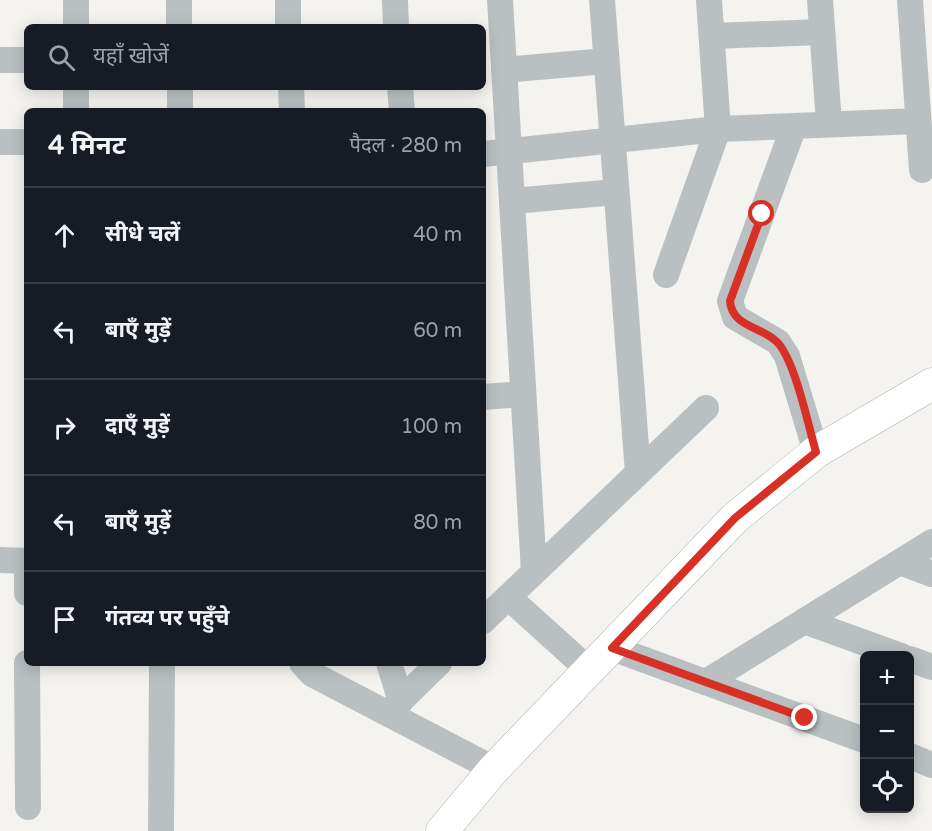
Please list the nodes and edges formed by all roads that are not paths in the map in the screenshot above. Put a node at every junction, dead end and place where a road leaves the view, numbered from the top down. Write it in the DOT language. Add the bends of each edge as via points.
graph roads {
  1 [pos="76,0"];
  2 [pos="179,0"];
  3 [pos="288,0"];
  4 [pos="395,0"];
  5 [pos="500,0"];
  6 [pos="602,0"];
  7 [pos="709,0"];
  8 [pos="820,0"];
  9 [pos="910,0"];
  10 [pos="76,24"];
  11 [pos="179,24"];
  12 [pos="288,24"];
  13 [pos="396,24"];
  14 [pos="822,32"];
  15 [pos="712,36"];
  16 [pos="0,60"];
  17 [pos="24,60"];
  18 [pos="606,61"];
  19 [pos="504,70"];
  20 [pos="76,90"];
  21 [pos="180,90"];
  22 [pos="291,90"];
  23 [pos="400,90"];
  24 [pos="76,108"];
  25 [pos="180,108"];
  26 [pos="292,108"];
  27 [pos="402,108"];
  28 [pos="918,121"];
  29 [pos="829,123"];
  30 [pos="794,126"];
  31 [pos="718,129"];
  32 [pos="0,142"];
  33 [pos="24,142"];
  34 [pos="612,142"];
  35 [pos="509,152"];
  36 [pos="486,154"];
  37 [pos="922,170"];
  38 [pos="616,192"];
  39 [pos="512,201"];
  40 [pos="666,275"];
  41 [pos="932,384"];
  42 [pos="524,394"];
  43 [pos="486,397"];
  44 [pos="705,408"];
  45 [pos="816,452"];
  46 [pos="638,473"];
  47 [pos="932,542"];
  48 [pos="0,560"];
  49 [pos="24,561"];
  50 [pos="900,562"];
  51 [pos="534,572"];
  52 [pos="932,574"];
  53 [pos="508,597"];
  54 [pos="486,618"];
  55 [pos="804,621"];
  56 [pos="612,648"];
  57 [pos="887,651"];
  58 [pos="914,661"];
  59 [pos="27,666"];
  60 [pos="162,666"];
  61 [pos="305,666"];
  62 [pos="389,666"];
  63 [pos="435,666"];
  64 [pos="932,667"];
  65 [pos="590,670"];
  66 [pos="706,682"];
  67 [pos="394,707"];
  68 [pos="860,739"];
  69 [pos="914,758"];
  70 [pos="932,765"];
  71 [pos="494,769"];
  72 [pos="28,807"];
  73 [pos="161,831"];
  74 [pos="442,831"];
  1 -- 10 [label="street"];
  2 -- 11 [label="street"];
  3 -- 12 [label="street"];
  4 -- 13 [label="street"];
  5 -- 19 [label="street"];
  6 -- 18 [label="street"];
  7 -- 15 [label="street"];
  8 -- 14 [label="street"];
  9 -- 28 [label="street"];
  14 -- 15 [label="street"];
  14 -- 29 [label="street"];
  15 -- 31 [label="street"];
  16 -- 17 [label="street"];
  18 -- 19 [label="street"];
  18 -- 34 [label="street"];
  19 -- 35 [label="street"];
  20 -- 24 [label="street"];
  21 -- 25 [label="street"];
  22 -- 26 [label="street"];
  23 -- 27 [label="street"];
  28 -- 29 [label="street"];
  28 -- 37 [label="street"];
  29 -- 30 [label="street"];
  30 -- 31 [label="street"];
  30 -- 45 [label="street" via="730,301 735,317 778,342 787,356"];
  31 -- 34 [label="street"];
  31 -- 40 [label="street"];
  32 -- 33 [label="street"];
  34 -- 35 [label="street"];
  34 -- 38 [label="street"];
  35 -- 36 [label="street"];
  35 -- 39 [label="street"];
  38 -- 39 [label="street"];
  38 -- 46 [label="street"];
  39 -- 42 [label="street"];
  41 -- 45 [label="main road"];
  42 -- 43 [label="street"];
  42 -- 51 [label="street"];
  44 -- 46 [label="street"];
  45 -- 56 [label="main road" via="735,518"];
  46 -- 51 [label="street"];
  47 -- 50 [label="street"];
  48 -- 49 [label="street"];
  50 -- 52 [label="street"];
  50 -- 55 [label="street"];
  51 -- 53 [label="street"];
  53 -- 54 [label="street"];
  53 -- 65 [label="street"];
  55 -- 57 [label="street"];
  55 -- 66 [label="street"];
  56 -- 65 [label="main road"];
  56 -- 66 [label="street"];
  58 -- 64 [label="street"];
  59 -- 72 [label="street"];
  60 -- 73 [label="street"];
  61 -- 67 [label="street" via="312,674"];
  62 -- 67 [label="street"];
  63 -- 67 [label="street"];
  65 -- 71 [label="main road"];
  66 -- 68 [label="street"];
  67 -- 71 [label="street"];
  69 -- 70 [label="street"];
  71 -- 74 [label="main road"];
}
